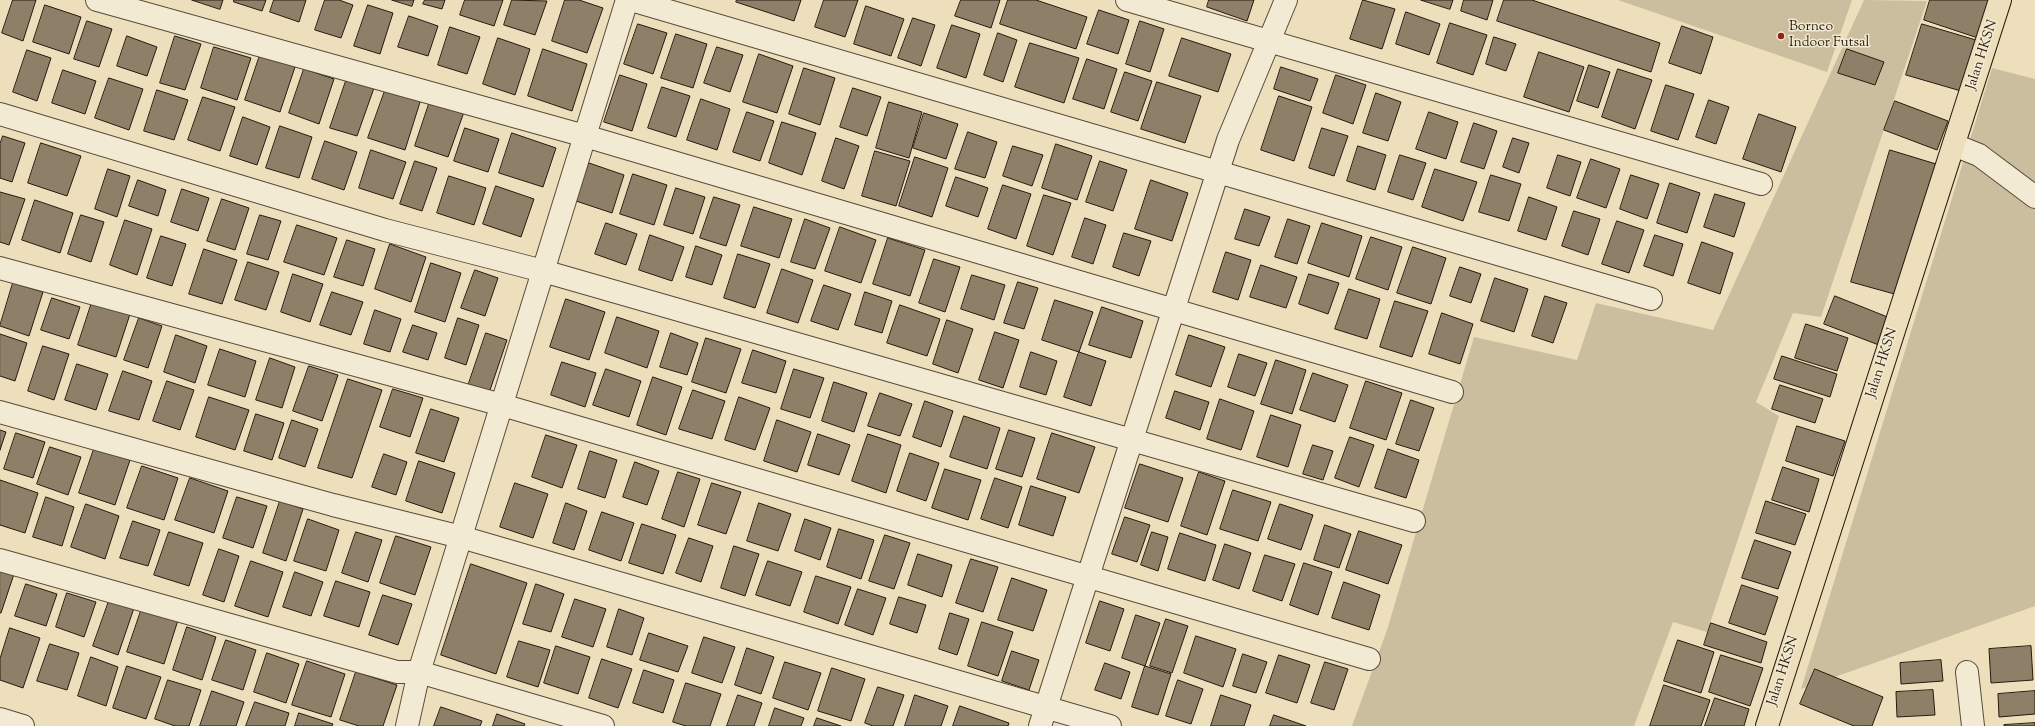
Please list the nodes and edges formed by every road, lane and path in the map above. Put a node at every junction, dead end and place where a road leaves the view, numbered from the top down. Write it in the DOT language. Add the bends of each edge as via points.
graph roads {
  1 [pos="97,0"];
  2 [pos="627,0"];
  3 [pos="631,0"];
  4 [pos="1128,0"];
  5 [pos="1286,0"];
  6 [pos="2000,0"];
  7 [pos="1269,41"];
  8 [pos="0,114"];
  9 [pos="585,136"];
  10 [pos="1954,145"];
  11 [pos="1218,172"];
  12 [pos="1761,184"];
  13 [pos="2035,196"];
  14 [pos="0,268"];
  15 [pos="543,271"];
  16 [pos="1651,299"];
  17 [pos="1173,310"];
  18 [pos="1452,392"];
  19 [pos="502,405"];
  20 [pos="0,412"];
  21 [pos="1131,439"];
  22 [pos="1414,521"];
  23 [pos="461,537"];
  24 [pos="0,560"];
  25 [pos="1087,577"];
  26 [pos="1369,659"];
  27 [pos="419,672"];
  28 [pos="1967,672"];
  29 [pos="1043,717"];
  30 [pos="0,719"];
  31 [pos="22,726"];
  32 [pos="407,726"];
  33 [pos="603,726"];
  34 [pos="1110,726"];
  35 [pos="1767,726"];
  36 [pos="1972,726"];
  1 -- 9 [label="street"];
  2 -- 9 [label="street"];
  3 -- 11 [label="street"];
  4 -- 7 [label="street"];
  5 -- 7 [label="street"];
  6 -- 10 [label="main road, Jalan HKSN"];
  7 -- 11 [label="street" via="1228,140"];
  7 -- 12 [label="street"];
  8 -- 15 [label="street" via="295,204"];
  9 -- 15 [label="street"];
  9 -- 17 [label="street"];
  10 -- 13 [label="street" via="1979,155"];
  10 -- 35 [label="main road, Jalan HKSN"];
  11 -- 16 [label="street"];
  11 -- 17 [label="street"];
  14 -- 19 [label="street"];
  15 -- 19 [label="street"];
  15 -- 21 [label="street"];
  17 -- 18 [label="street"];
  17 -- 21 [label="street"];
  19 -- 23 [label="street"];
  19 -- 25 [label="street"];
  20 -- 23 [label="street" via="333,505"];
  21 -- 22 [label="street"];
  21 -- 25 [label="street"];
  23 -- 27 [label="street"];
  23 -- 29 [label="street"];
  24 -- 27 [label="street" via="397,672"];
  25 -- 26 [label="street"];
  25 -- 29 [label="street"];
  27 -- 32 [label="street"];
  27 -- 33 [label="street"];
  28 -- 36 [label="street"];
  29 -- 34 [label="street"];
  30 -- 31 [label="street"];
}
